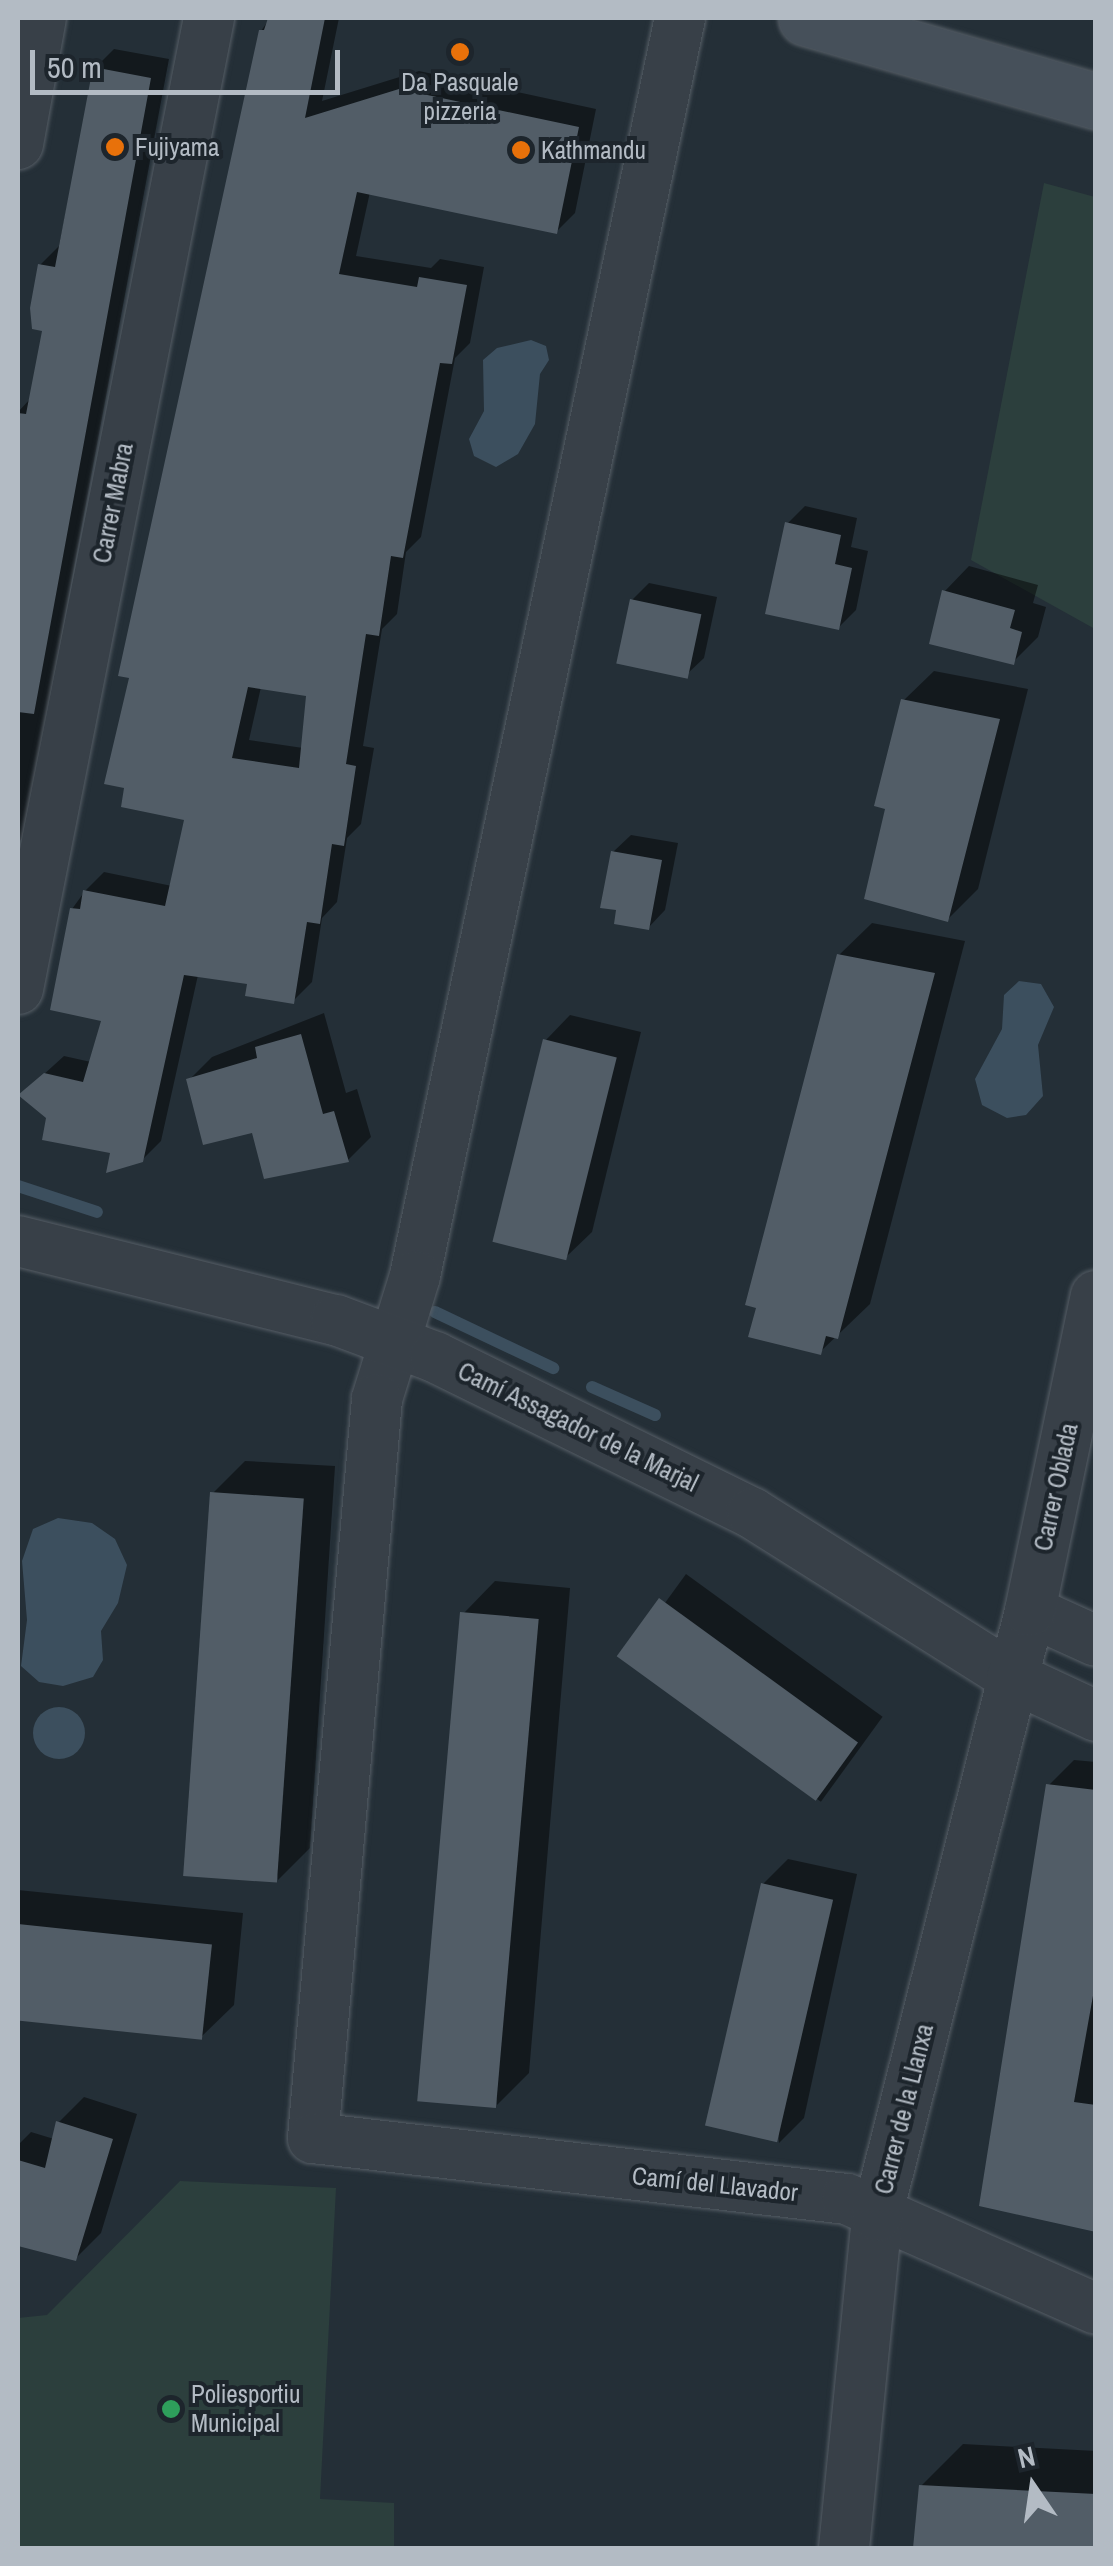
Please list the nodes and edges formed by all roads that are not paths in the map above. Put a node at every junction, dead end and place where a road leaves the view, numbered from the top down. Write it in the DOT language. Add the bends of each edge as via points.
graph roads {
  1 [pos="41,18"];
  2 [pos="208,18"];
  3 [pos="680,18"];
  4 [pos="806,18"];
  5 [pos="1096,100"];
  6 [pos="18,144"];
  7 [pos="18,990"];
  8 [pos="18,1241"];
  9 [pos="1096,1296"];
  10 [pos="394,1343"];
  11 [pos="1030,1611"];
  12 [pos="1096,1642"];
  13 [pos="1012,1677"];
  14 [pos="1096,1716"];
  15 [pos="877,2216"];
  16 [pos="1096,2309"];
  17 [pos="844,2548"];
  1 -- 6 [label="street"];
  2 -- 7 [label="street, Carrer Mabra"];
  3 -- 10 [label="street" via="415,1276"];
  4 -- 5 [label="main road"];
  8 -- 10 [label="street, Camí Assagador de la Marjal" via="336,1320"];
  9 -- 11 [label="street, Carrer Oblada"];
  10 -- 13 [label="street, Camí Assagador de la Marjal" via="560,1415 752,1513"];
  10 -- 15 [label="street, Camí del Llavador" via="377,1399 313,2138 847,2199"];
  11 -- 12 [label="street"];
  11 -- 13 [label="street, Carrer Oblada"];
  13 -- 14 [label="street, Camí Assagador de la Marjal"];
  13 -- 15 [label="street, Carrer de la Llanxa"];
  15 -- 16 [label="street, Camí del Llavador"];
  15 -- 17 [label="street, Carrer de la Llanxa"];
}
